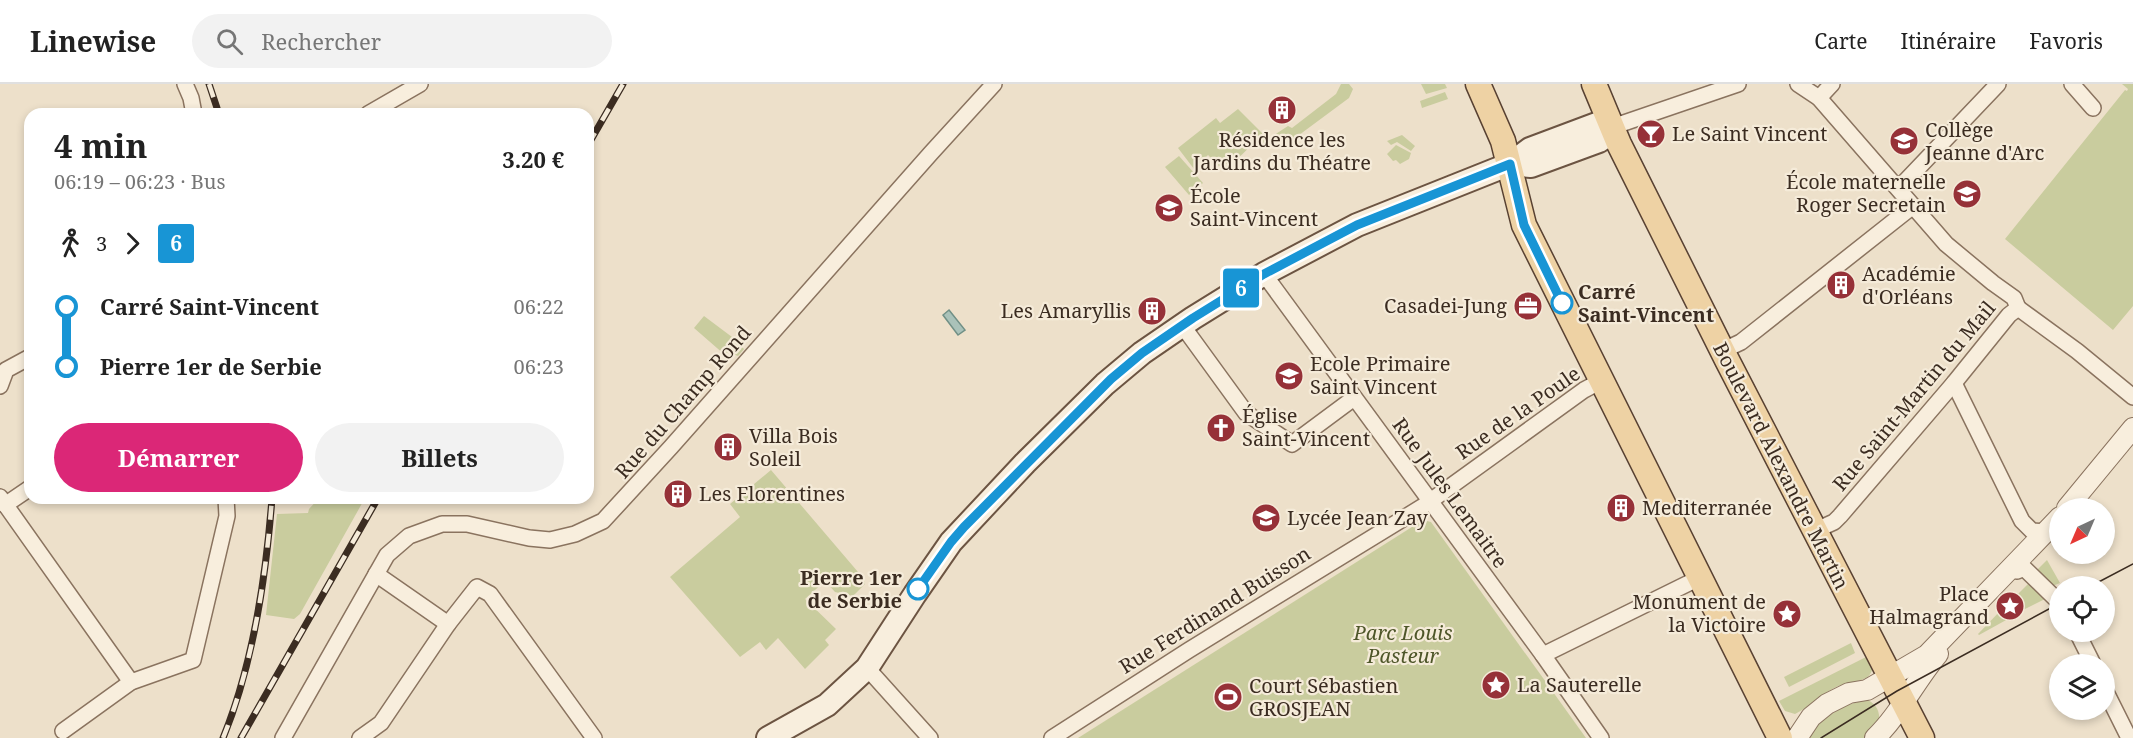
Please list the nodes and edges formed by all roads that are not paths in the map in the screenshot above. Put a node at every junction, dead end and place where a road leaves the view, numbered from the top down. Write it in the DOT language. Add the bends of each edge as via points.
graph roads {
  1 [pos="186,84"];
  2 [pos="420,84"];
  3 [pos="1478,84"];
  4 [pos="1594,84"];
  5 [pos="1738,84"];
  6 [pos="1798,84"];
  7 [pos="1832,84"];
  8 [pos="1998,84"];
  9 [pos="2072,84"];
  10 [pos="991,85"];
  11 [pos="1819,98"];
  12 [pos="193,108"];
  13 [pos="378,108"];
  14 [pos="2092,108"];
  15 [pos="1612,127"];
  16 [pos="1510,164"];
  17 [pos="1899,188"];
  18 [pos="1913,206"];
  19 [pos="1264,274"];
  20 [pos="2016,303"];
  21 [pos="1182,325"];
  22 [pos="1722,351"];
  23 [pos="24,359"];
  24 [pos="3,368"];
  25 [pos="1601,381"];
  26 [pos="1954,383"];
  27 [pos="0,386"];
  28 [pos="2133,397"];
  29 [pos="1354,398"];
  30 [pos="2133,428"];
  31 [pos="24,491"];
  32 [pos="2075,498"];
  33 [pos="3,501"];
  34 [pos="1431,501"];
  35 [pos="226,504"];
  36 [pos="2046,527"];
  37 [pos="1814,531"];
  38 [pos="2025,564"];
  39 [pos="376,574"];
  40 [pos="1699,578"];
  41 [pos="2049,591"];
  42 [pos="448,624"];
  43 [pos="1543,655"];
  44 [pos="1885,667"];
  45 [pos="867,668"];
  46 [pos="131,682"];
  47 [pos="1867,690"];
  48 [pos="1904,704"];
  49 [pos="2115,710"];
  50 [pos="63,731"];
  51 [pos="283,738"];
  52 [pos="360,738"];
  53 [pos="594,738"];
  54 [pos="768,738"];
  55 [pos="930,738"];
  56 [pos="1052,738"];
  57 [pos="1601,738"];
  58 [pos="1780,738"];
  59 [pos="1797,738"];
  60 [pos="1875,738"];
  61 [pos="1922,738"];
  62 [pos="2129,738"];
  1 -- 12 [label="street"];
  2 -- 13 [label="street"];
  3 -- 16 [label="main road"];
  4 -- 15 [label="main road, Boulevard Alexandre Martin"];
  5 -- 15 [label="street"];
  6 -- 11 [label="street"];
  7 -- 11 [label="street"];
  8 -- 17 [label="street"];
  9 -- 14 [label="street"];
  10 -- 39 [label="street, Rue du Champ Rond" via="606,518 589,529 550,540 467,524 442,524 409,536 387,555"];
  11 -- 17 [label="street"];
  15 -- 16 [label="main road" via="1602,122 1530,149"];
  15 -- 22 [label="main road, Boulevard Alexandre Martin"];
  16 -- 19 [label="main road" via="1357,225"];
  16 -- 25 [label="main road" via="1524,225"];
  17 -- 18 [label="street"];
  18 -- 20 [label="street" via="1946,243"];
  18 -- 22 [label="street" via="1741,342"];
  19 -- 21 [label="main road"];
  19 -- 29 [label="street, Rue Jules Lemaitre"];
  20 -- 26 [label="street, Rue Saint-Martin du Mail"];
  20 -- 28 [label="street"];
  21 -- 29 [label="street" via="1246,413 1292,444"];
  21 -- 45 [label="main road" via="1111,379 964,527"];
  22 -- 37 [label="main road, Boulevard Alexandre Martin"];
  23 -- 24 [label="street"];
  24 -- 27 [label="street"];
  25 -- 34 [label="street, Rue de la Poule"];
  25 -- 40 [label="main road"];
  26 -- 36 [label="street" via="2022,521"];
  26 -- 37 [label="street, Rue Saint-Martin du Mail" via="1840,516"];
  29 -- 34 [label="street, Rue Jules Lemaitre"];
  30 -- 32 [label="street"];
  31 -- 33 [label="street"];
  33 -- 46 [label="street"];
  34 -- 43 [label="street, Rue Jules Lemaitre"];
  34 -- 56 [label="street, Rue Ferdinand Buisson"];
  35 -- 46 [label="street" via="227,516 193,660"];
  36 -- 38 [label="street"];
  36 -- 44 [label="street" via="1926,650"];
  36 -- 44 [label="street" via="1932,651"];
  37 -- 44 [label="main road, Boulevard Alexandre Martin"];
  38 -- 41 [label="street"];
  38 -- 48 [label="street" via="1932,661"];
  39 -- 42 [label="street"];
  39 -- 51 [label="street, Rue du Champ Rond"];
  40 -- 43 [label="street"];
  40 -- 58 [label="main road"];
  42 -- 52 [label="street" via="381,723"];
  42 -- 53 [label="street" via="477,587 490,594"];
  43 -- 57 [label="street, Rue Jules Lemaitre"];
  44 -- 47 [label="street"];
  44 -- 48 [label="main road, Boulevard Alexandre Martin"];
  45 -- 54 [label="main road" via="826,705"];
  45 -- 55 [label="street"];
  46 -- 50 [label="street"];
  47 -- 48 [label="street"];
  47 -- 59 [label="street" via="1849,693 1827,704 1811,717"];
  48 -- 60 [label="street"];
  48 -- 61 [label="main road, Boulevard Alexandre Martin"];
  49 -- 62 [label="street"];
}
